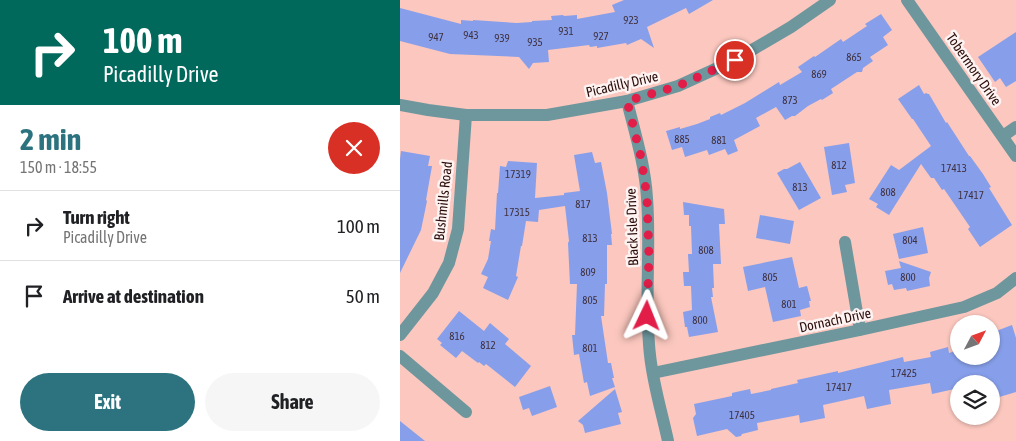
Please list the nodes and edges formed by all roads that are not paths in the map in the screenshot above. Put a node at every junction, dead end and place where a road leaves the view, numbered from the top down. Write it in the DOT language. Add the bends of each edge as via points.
graph roads {
  1 [pos="830,0"];
  2 [pos="907,0"];
  3 [pos="627,101"];
  4 [pos="400,105"];
  5 [pos="466,115"];
  6 [pos="1016,127"];
  7 [pos="1003,136"];
  8 [pos="1016,156"];
  9 [pos="845,242"];
  10 [pos="1016,278"];
  11 [pos="860,330"];
  12 [pos="400,335"];
  13 [pos="400,356"];
  14 [pos="653,373"];
  15 [pos="466,412"];
  16 [pos="668,441"];
  1 -- 3 [label="street, Picadilly Drive" via="735,60 678,86"];
  2 -- 7 [label="street, Tobermory Drive"];
  3 -- 5 [label="street, Picadilly Drive" via="547,115"];
  3 -- 14 [label="street, Black Isle Drive" via="647,197 647,316"];
  4 -- 5 [label="street, Picadilly Drive"];
  5 -- 12 [label="street, Bushmills Road" via="458,229 449,263 433,293"];
  6 -- 7 [label="street"];
  7 -- 8 [label="street, Tobermory Drive"];
  9 -- 11 [label="street"];
  10 -- 11 [label="street, Dornach Drive" via="997,293 964,307"];
  11 -- 14 [label="street, Dornach Drive"];
  13 -- 15 [label="street"];
  14 -- 16 [label="street, Black Isle Drive"];
}
